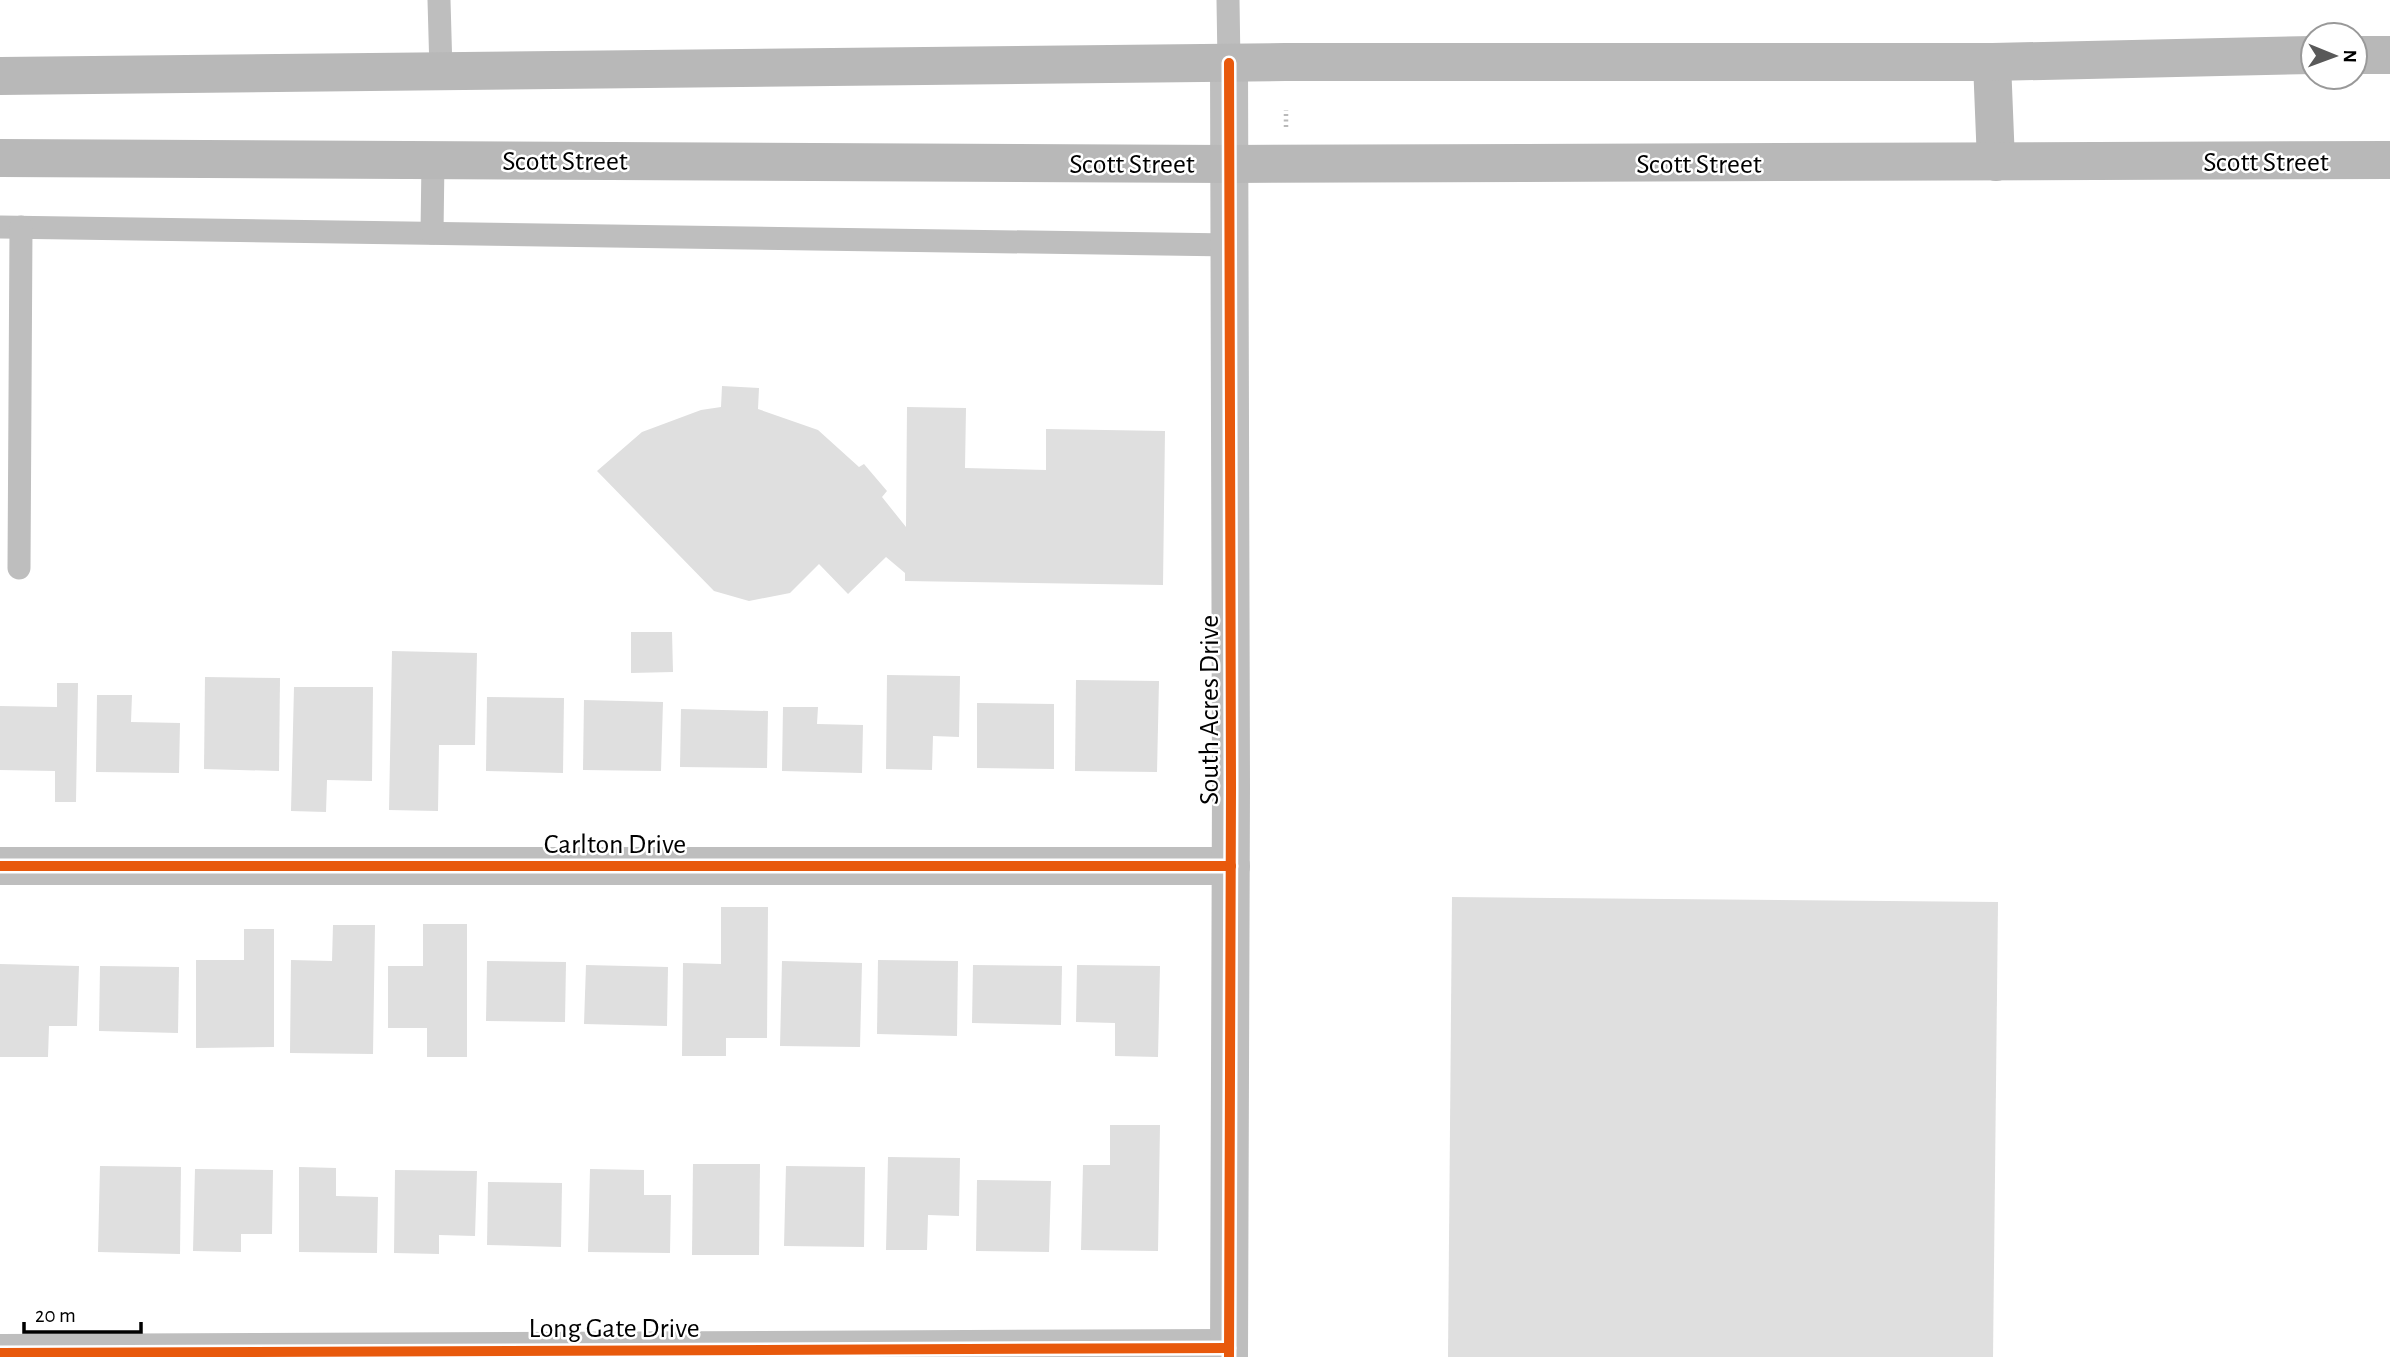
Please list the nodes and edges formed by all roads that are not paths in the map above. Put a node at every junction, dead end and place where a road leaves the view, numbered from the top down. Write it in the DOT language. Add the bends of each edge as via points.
graph roads {
  1 [pos="439,0"];
  2 [pos="1228,0"];
  3 [pos="2299,55"];
  4 [pos="2369,55"];
  5 [pos="2390,55"];
  6 [pos="1992,62"];
  7 [pos="1229,63"];
  8 [pos="441,71"];
  9 [pos="0,76"];
  10 [pos="0,158"];
  11 [pos="433,160"];
  12 [pos="2382,160"];
  13 [pos="1996,162"];
  14 [pos="1230,164"];
  15 [pos="10,227"];
  16 [pos="432,233"];
  17 [pos="1231,246"];
  18 [pos="19,568"];
  19 [pos="0,866"];
  20 [pos="1231,866"];
  21 [pos="1229,1352"];
  22 [pos="0,1353"];
  1 -- 8 [label="lane"];
  2 -- 7 [label="lane"];
  3 -- 6 [label="main road"];
  4 -- 5 [label="main road"];
  6 -- 7 [label="main road"];
  6 -- 13 [label="main road"];
  7 -- 8 [label="main road"];
  7 -- 14 [label="street, South Acres Drive"];
  8 -- 9 [label="main road"];
  10 -- 11 [label="main road, Scott Street"];
  11 -- 14 [label="main road, Scott Street"];
  11 -- 16 [label="lane"];
  12 -- 13 [label="main road, Scott Street"];
  13 -- 14 [label="main road, Scott Street"];
  14 -- 17 [label="street, South Acres Drive"];
  15 -- 16 [label="lane"];
  15 -- 18 [label="lane"];
  16 -- 17 [label="lane"];
  17 -- 20 [label="street, South Acres Drive"];
  19 -- 20 [label="street, Carlton Drive"];
  20 -- 21 [label="street, South Acres Drive"];
  21 -- 22 [label="street, Long Gate Drive"];
}
